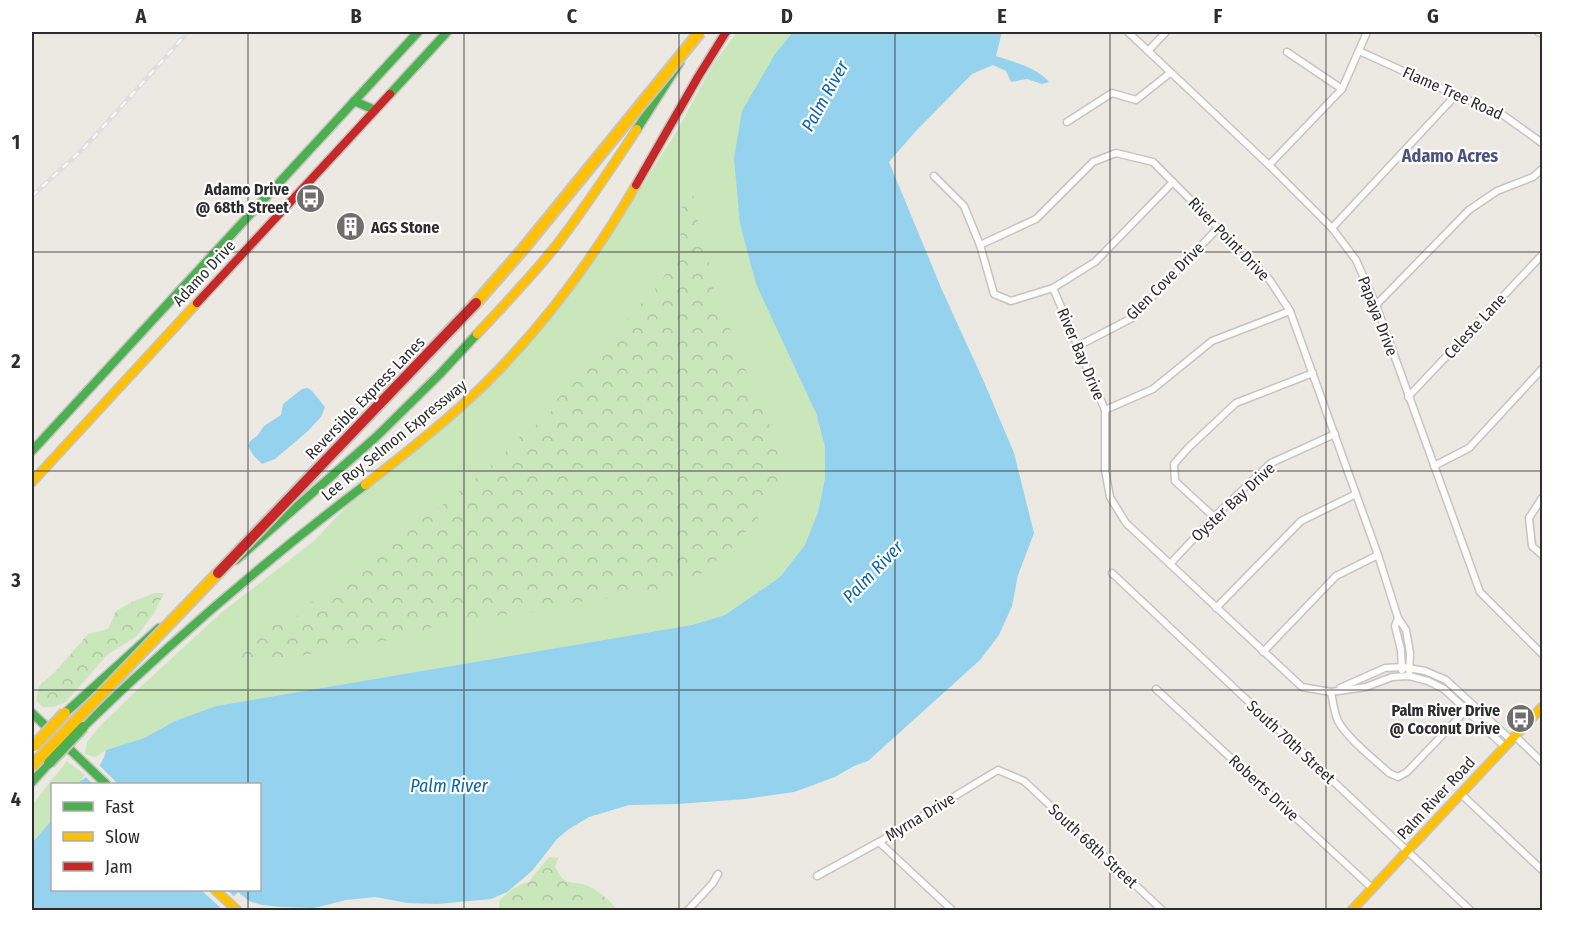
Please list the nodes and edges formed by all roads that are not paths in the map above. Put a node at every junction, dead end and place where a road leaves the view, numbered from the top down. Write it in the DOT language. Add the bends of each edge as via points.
graph roads {
  1 [pos="418,32"];
  2 [pos="447,32"];
  3 [pos="700,32"];
  4 [pos="726,32"];
  5 [pos="1128,32"];
  6 [pos="1166,32"];
  7 [pos="1367,32"];
  8 [pos="1538,32"];
  9 [pos="1542,34"];
  10 [pos="1148,51"];
  11 [pos="1359,51"];
  12 [pos="1287,52"];
  13 [pos="1170,73"];
  14 [pos="1342,89"];
  15 [pos="1456,96"];
  16 [pos="354,101"];
  17 [pos="375,110"];
  18 [pos="1067,122"];
  19 [pos="1542,143"];
  20 [pos="1269,165"];
  21 [pos="1542,168"];
  22 [pos="934,176"];
  23 [pos="1173,182"];
  24 [pos="1218,228"];
  25 [pos="1332,228"];
  26 [pos="980,245"];
  27 [pos="1542,255"];
  28 [pos="204,264"];
  29 [pos="219,278"];
  30 [pos="1053,288"];
  31 [pos="1376,305"];
  32 [pos="1290,311"];
  33 [pos="1078,346"];
  34 [pos="1542,369"];
  35 [pos="1313,373"];
  36 [pos="1408,397"];
  37 [pos="1105,410"];
  38 [pos="52,428"];
  39 [pos="1335,434"];
  40 [pos="68,443"];
  41 [pos="32,451"];
  42 [pos="1434,466"];
  43 [pos="32,482"];
  44 [pos="1356,494"];
  45 [pos="1542,498"];
  46 [pos="1214,518"];
  47 [pos="1378,555"];
  48 [pos="1542,555"];
  49 [pos="1170,564"];
  50 [pos="1112,573"];
  51 [pos="1216,608"];
  52 [pos="1398,618"];
  53 [pos="1263,652"];
  54 [pos="1542,654"];
  55 [pos="1401,667"];
  56 [pos="1410,668"];
  57 [pos="1405,676"];
  58 [pos="1156,689"];
  59 [pos="1331,692"];
  60 [pos="1472,704"];
  61 [pos="1542,707"];
  62 [pos="1466,710"];
  63 [pos="32,713"];
  64 [pos="1510,741"];
  65 [pos="33,748"];
  66 [pos="1542,762"];
  67 [pos="32,766"];
  68 [pos="32,782"];
  69 [pos="1024,782"];
  70 [pos="105,783"];
  71 [pos="1461,794"];
  72 [pos="879,842"];
  73 [pos="1407,851"];
  74 [pos="1542,870"];
  75 [pos="718,874"];
  76 [pos="818,876"];
  77 [pos="1372,888"];
  78 [pos="216,891"];
  79 [pos="236,909"];
  80 [pos="688,910"];
  81 [pos="952,910"];
  82 [pos="1162,910"];
  83 [pos="1352,910"];
  84 [pos="1470,910"];
  1 -- 16 [label="main road, Adamo Drive"];
  2 -- 17 [label="main road, Adamo Drive"];
  3 -- 65 [label="main road, Lee Roy Selmon Expressway, bridge" via="591,199 501,309 369,443 141,644 65,713"];
  3 -- 67 [label="main road, Reversible Express Lanes, bridge" via="475,304"];
  4 -- 68 [label="main road, Lee Roy Selmon Expressway, bridge" via="621,212 510,358 442,424 262,566 128,684"];
  5 -- 10 [label="street, Papaya Drive"];
  6 -- 10 [label="street"];
  7 -- 11 [label="street"];
  8 -- 9 [label="street"];
  10 -- 13 [label="street, Papaya Drive"];
  11 -- 14 [label="street"];
  11 -- 15 [label="street, Flame Tree Road"];
  12 -- 14 [label="street"];
  13 -- 18 [label="street" via="1136,100 1112,93"];
  13 -- 20 [label="street, Papaya Drive"];
  14 -- 20 [label="street"];
  15 -- 19 [label="street, Flame Tree Road" via="1503,114"];
  15 -- 25 [label="street"];
  16 -- 17 [label="main road"];
  16 -- 28 [label="main road, Adamo Drive"];
  17 -- 29 [label="main road, Adamo Drive"];
  20 -- 25 [label="street, Papaya Drive"];
  21 -- 31 [label="street" via="1533,177 1497,191 1468,210"];
  22 -- 26 [label="street, River Bay Drive" via="964,206"];
  23 -- 24 [label="street, River Point Drive"];
  23 -- 26 [label="street, River Point Drive" via="1153,162 1116,153 1093,162 1036,219"];
  23 -- 30 [label="street" via="1095,262"];
  24 -- 32 [label="street, River Point Drive" via="1269,279"];
  24 -- 33 [label="street, Glen Cove Drive" via="1132,318"];
  25 -- 31 [label="street, Papaya Drive" via="1356,260"];
  26 -- 30 [label="street, River Bay Drive" via="994,294 1011,301"];
  27 -- 36 [label="street, Celeste Lane"];
  28 -- 29 [label="main road"];
  28 -- 38 [label="main road, Adamo Drive"];
  29 -- 40 [label="main road, Adamo Drive"];
  30 -- 33 [label="street, River Bay Drive"];
  31 -- 36 [label="street, Papaya Drive"];
  32 -- 35 [label="street, River Point Drive"];
  32 -- 37 [label="street" via="1212,341 1153,388"];
  33 -- 37 [label="street, River Bay Drive"];
  34 -- 42 [label="street" via="1469,448"];
  35 -- 39 [label="street, River Point Drive"];
  35 -- 46 [label="street" via="1236,403 1174,464 1175,481"];
  36 -- 42 [label="street, Papaya Drive"];
  37 -- 49 [label="street, River Bay Drive" via="1105,470 1110,497 1126,523"];
  38 -- 40 [label="main road"];
  38 -- 41 [label="main road, Adamo Drive"];
  39 -- 44 [label="street, River Point Drive"];
  39 -- 46 [label="street, Oyster Bay Drive" via="1271,463"];
  40 -- 43 [label="main road, Adamo Drive"];
  42 -- 54 [label="street, Papaya Drive" via="1480,592"];
  44 -- 47 [label="street, River Point Drive"];
  44 -- 51 [label="street" via="1300,521"];
  45 -- 48 [label="street" via="1529,518 1532,546"];
  46 -- 49 [label="street, Oyster Bay Drive"];
  47 -- 52 [label="street, River Point Drive"];
  47 -- 53 [label="street" via="1336,576"];
  49 -- 51 [label="street, River Bay Drive"];
  50 -- 73 [label="street, South 70th Street"];
  51 -- 53 [label="street, River Bay Drive"];
  52 -- 55 [label="street, River Point Drive" via="1395,626"];
  52 -- 56 [label="street, River Point Drive" via="1406,630"];
  53 -- 59 [label="street, River Bay Drive" via="1302,687"];
  55 -- 56 [label="street"];
  55 -- 57 [label="street, River Point Drive"];
  55 -- 59 [label="street" via="1385,668"];
  56 -- 57 [label="street, River Point Drive"];
  56 -- 60 [label="street" via="1446,680"];
  57 -- 59 [label="street, River Bay Drive"];
  57 -- 62 [label="street" via="1444,689"];
  58 -- 77 [label="street, Roberts Drive"];
  59 -- 62 [label="street" via="1344,730 1398,777"];
  60 -- 62 [label="street"];
  60 -- 64 [label="street"];
  61 -- 64 [label="main road, Palm River Road"];
  62 -- 64 [label="street"];
  63 -- 70 [label="main road"];
  64 -- 66 [label="street"];
  64 -- 71 [label="main road, Palm River Road"];
  69 -- 72 [label="street, Myrna Drive" via="998,770"];
  69 -- 82 [label="street, South 68th Street"];
  71 -- 73 [label="main road, Palm River Road"];
  71 -- 74 [label="street"];
  72 -- 76 [label="street, Myrna Drive"];
  72 -- 81 [label="street"];
  73 -- 77 [label="main road, Palm River Road"];
  73 -- 84 [label="street, South 70th Street"];
  75 -- 80 [label="street"];
  77 -- 83 [label="main road, Palm River Road"];
  78 -- 79 [label="main road"];
}
